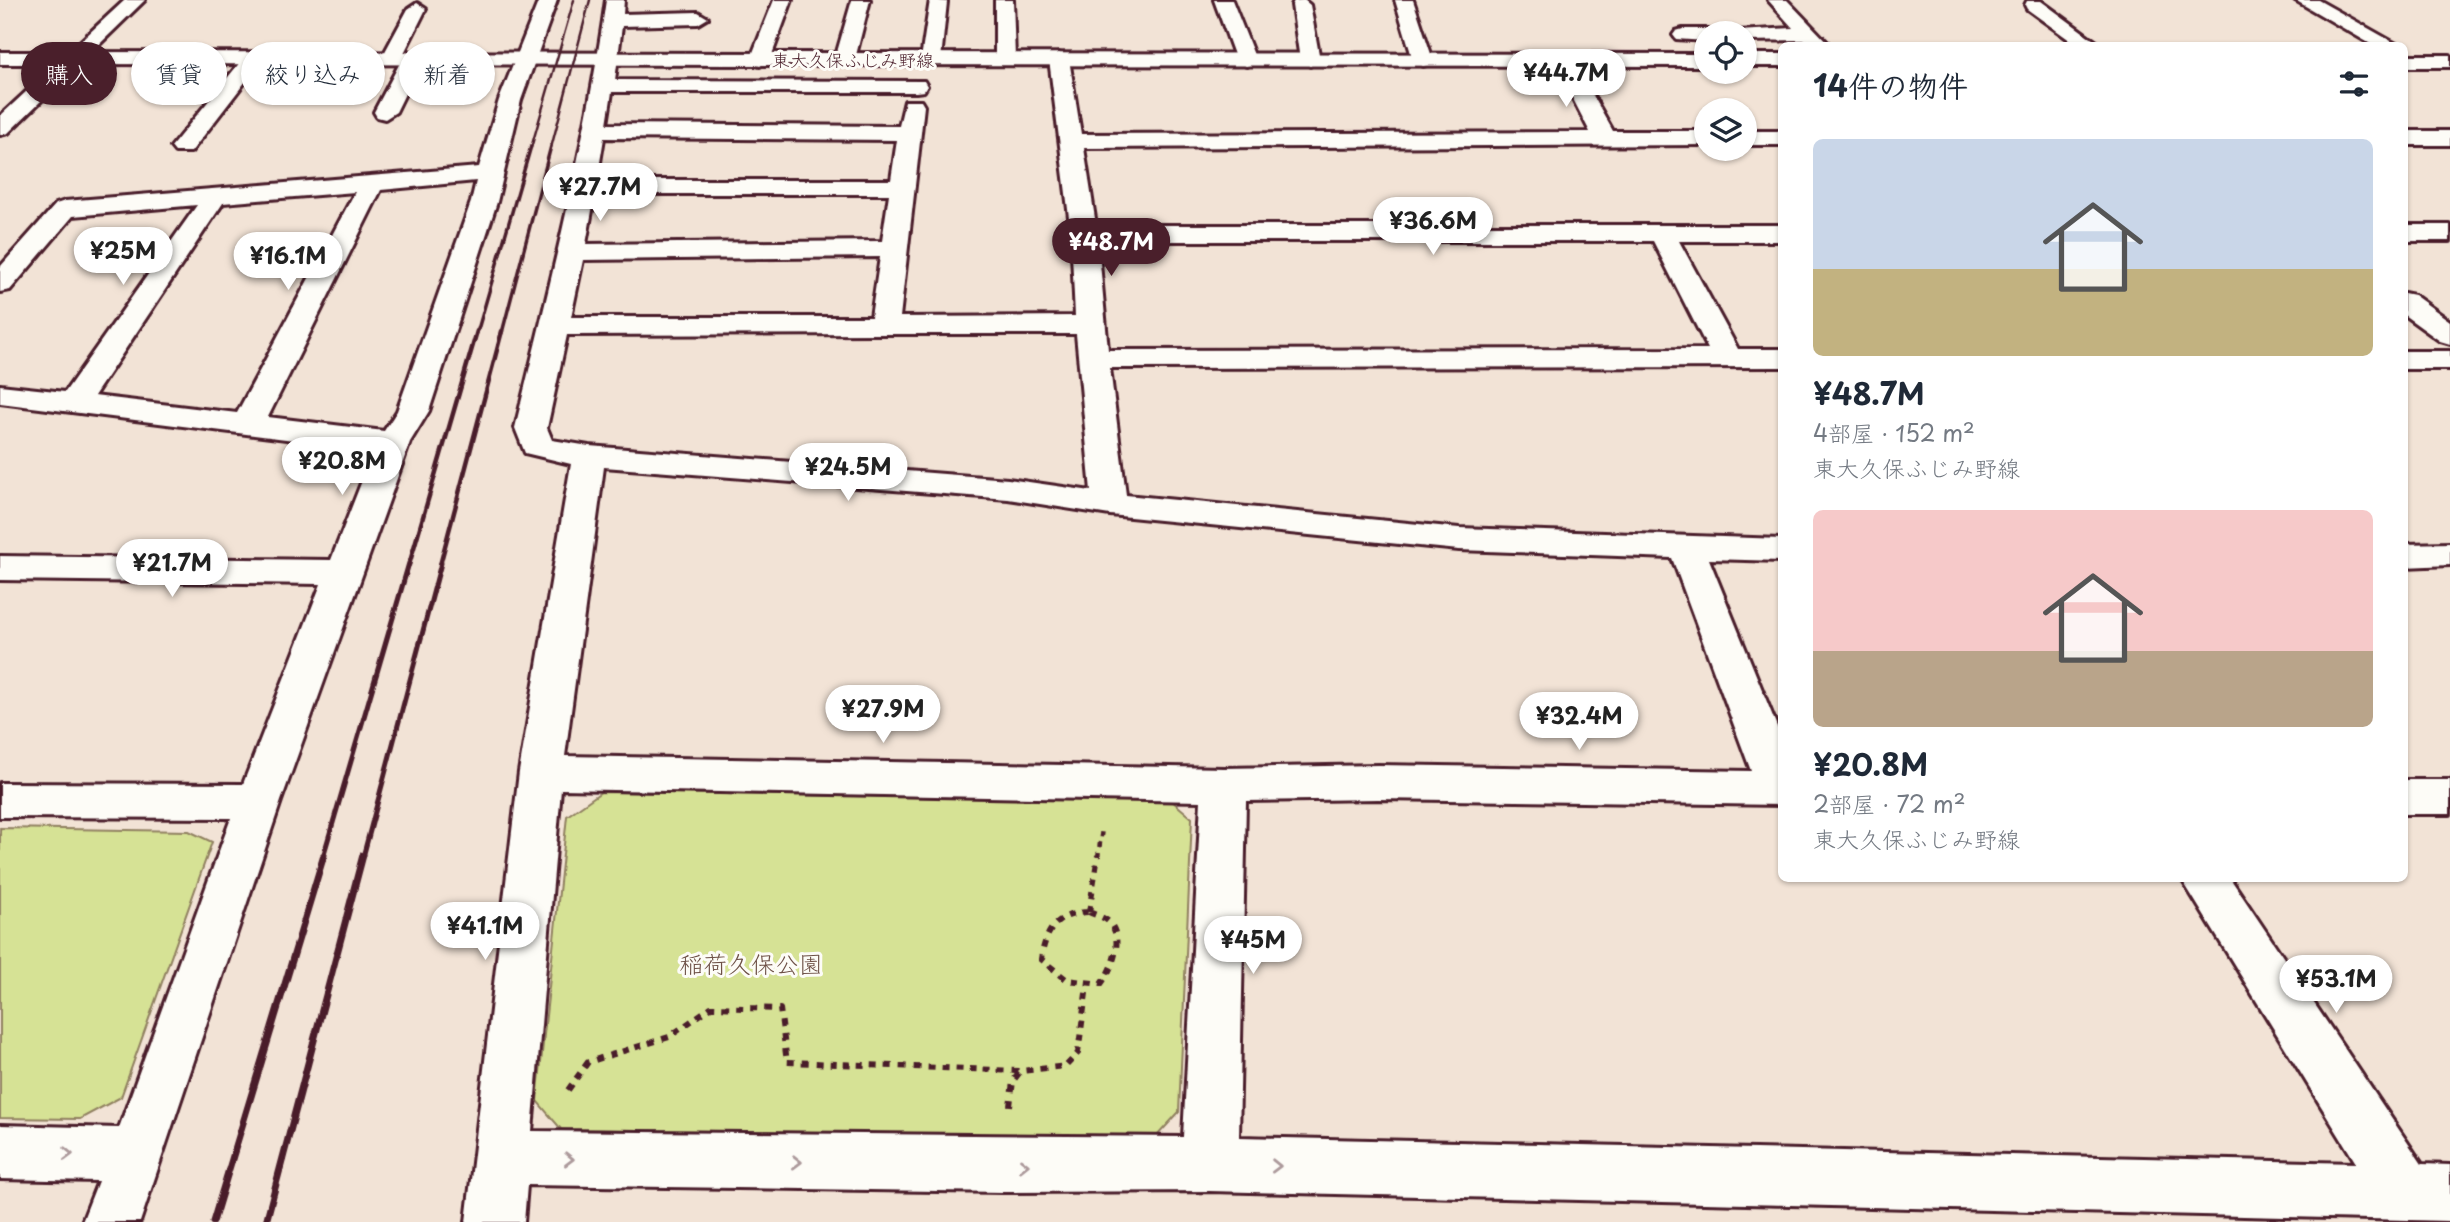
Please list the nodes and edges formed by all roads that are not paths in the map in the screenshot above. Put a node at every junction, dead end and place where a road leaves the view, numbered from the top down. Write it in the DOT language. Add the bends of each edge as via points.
graph roads {
  1 [pos="136,0"];
  2 [pos="548,0"];
  3 [pos="783,0"];
  4 [pos="861,0"];
  5 [pos="1004,0"];
  6 [pos="1223,0"];
  7 [pos="1404,0"];
  8 [pos="1777,0"];
  9 [pos="2304,0"];
  10 [pos="939,2"];
  11 [pos="1301,5"];
  12 [pos="2034,5"];
  13 [pos="417,9"];
  14 [pos="613,10"];
  15 [pos="698,18"];
  16 [pos="1683,35"];
  17 [pos="1694,35"];
  18 [pos="1757,36"];
  19 [pos="1816,40"];
  20 [pos="92,42"];
  21 [pos="407,42"];
  22 [pos="2086,42"];
  23 [pos="2383,42"];
  24 [pos="0,58"];
  25 [pos="21,58"];
  26 [pos="117,58"];
  27 [pos="2409,58"];
  28 [pos="241,59"];
  29 [pos="495,59"];
  30 [pos="524,59"];
  31 [pos="608,59"];
  32 [pos="845,59"];
  33 [pos="760,60"];
  34 [pos="926,60"];
  35 [pos="1005,60"];
  36 [pos="1059,60"];
  37 [pos="1246,60"];
  38 [pos="1310,60"];
  39 [pos="1423,60"];
  40 [pos="1563,60"];
  41 [pos="1694,60"];
  42 [pos="1757,60"];
  43 [pos="1778,60"];
  44 [pos="2450,61"];
  45 [pos="399,68"];
  46 [pos="241,74"];
  47 [pos="603,86"];
  48 [pos="916,86"];
  49 [pos="25,105"];
  50 [pos="385,112"];
  51 [pos="0,128"];
  52 [pos="594,131"];
  53 [pos="910,133"];
  54 [pos="1605,138"];
  55 [pos="1694,138"];
  56 [pos="1757,138"];
  57 [pos="1778,138"];
  58 [pos="2408,138"];
  59 [pos="2450,138"];
  60 [pos="1070,141"];
  61 [pos="183,147"];
  62 [pos="489,173"];
  63 [pos="371,184"];
  64 [pos="583,187"];
  65 [pos="902,187"];
  66 [pos="215,197"];
  67 [pos="1084,233"];
  68 [pos="1662,233"];
  69 [pos="1778,233"];
  70 [pos="2408,233"];
  71 [pos="2450,233"];
  72 [pos="894,249"];
  73 [pos="571,252"];
  74 [pos="0,284"];
  75 [pos="2408,303"];
  76 [pos="1090,325"];
  77 [pos="553,326"];
  78 [pos="884,327"];
  79 [pos="2450,335"];
  80 [pos="1727,357"];
  81 [pos="1778,358"];
  82 [pos="1093,359"];
  83 [pos="2408,360"];
  84 [pos="2450,360"];
  85 [pos="0,394"];
  86 [pos="72,405"];
  87 [pos="249,422"];
  88 [pos="393,442"];
  89 [pos="589,456"];
  90 [pos="1110,504"];
  91 [pos="1687,549"];
  92 [pos="1778,550"];
  93 [pos="2450,554"];
  94 [pos="2408,556"];
  95 [pos="0,568"];
  96 [pos="344,572"];
  97 [pos="541,772"];
  98 [pos="1778,783"];
  99 [pos="1224,785"];
  100 [pos="1778,788"];
  101 [pos="2408,797"];
  102 [pos="2450,797"];
  103 [pos="0,800"];
  104 [pos="259,801"];
  105 [pos="2207,882"];
  106 [pos="501,1146"];
  107 [pos="0,1152"];
  108 [pos="137,1156"];
  109 [pos="1210,1164"];
  110 [pos="2429,1193"];
  111 [pos="111,1222"];
  112 [pos="495,1222"];
  1 -- 20 [label="street"];
  2 -- 30 [label="street"];
  3 -- 33 [label="street"];
  4 -- 32 [label="street"];
  5 -- 35 [label="street"];
  6 -- 37 [label="street"];
  7 -- 39 [label="street"];
  8 -- 19 [label="street"];
  9 -- 23 [label="street"];
  10 -- 34 [label="street"];
  11 -- 38 [label="street"];
  12 -- 22 [label="street"];
  13 -- 21 [label="street"];
  14 -- 15 [label="street"];
  14 -- 31 [label="street"];
  16 -- 17 [label="street"];
  18 -- 19 [label="street"];
  24 -- 25 [label="street, 東大久保ふじみ野線"];
  26 -- 28 [label="street, 東大久保ふじみ野線"];
  27 -- 44 [label="street"];
  29 -- 30 [label="street, 東大久保ふじみ野線"];
  30 -- 31 [label="street, 東大久保ふじみ野線"];
  30 -- 62 [label="street"];
  31 -- 33 [label="street, 東大久保ふじみ野線"];
  31 -- 47 [label="street"];
  32 -- 33 [label="street, 東大久保ふじみ野線"];
  32 -- 34 [label="street, 東大久保ふじみ野線"];
  34 -- 35 [label="street, 東大久保ふじみ野線"];
  34 -- 48 [label="street"];
  35 -- 36 [label="street, 東大久保ふじみ野線"];
  36 -- 37 [label="street, 東大久保ふじみ野線"];
  36 -- 60 [label="street"];
  37 -- 38 [label="street, 東大久保ふじみ野線"];
  38 -- 39 [label="street, 東大久保ふじみ野線"];
  39 -- 40 [label="street, 東大久保ふじみ野線"];
  40 -- 41 [label="street, 東大久保ふじみ野線"];
  40 -- 54 [label="street"];
  42 -- 43 [label="street"];
  45 -- 50 [label="street"];
  46 -- 61 [label="street"];
  47 -- 48 [label="street"];
  47 -- 52 [label="street"];
  48 -- 53 [label="street"];
  49 -- 51 [label="street"];
  52 -- 53 [label="street"];
  52 -- 64 [label="street"];
  53 -- 65 [label="street"];
  54 -- 55 [label="street"];
  54 -- 60 [label="street"];
  56 -- 57 [label="street"];
  58 -- 59 [label="street"];
  60 -- 67 [label="street"];
  62 -- 63 [label="street"];
  62 -- 88 [label="street" via="484,202 413,411"];
  63 -- 66 [label="street"];
  63 -- 87 [label="street"];
  64 -- 65 [label="street"];
  64 -- 73 [label="street"];
  65 -- 72 [label="street"];
  66 -- 74 [label="street" via="65,209"];
  66 -- 86 [label="street"];
  67 -- 68 [label="street"];
  67 -- 76 [label="street"];
  68 -- 69 [label="street"];
  68 -- 80 [label="street"];
  70 -- 71 [label="street"];
  72 -- 73 [label="street"];
  72 -- 78 [label="street"];
  73 -- 77 [label="street"];
  75 -- 79 [label="street"];
  76 -- 78 [label="street"];
  76 -- 82 [label="street"];
  77 -- 78 [label="street"];
  77 -- 89 [label="street" via="532,438 549,451"];
  80 -- 81 [label="street"];
  80 -- 82 [label="street"];
  82 -- 90 [label="street"];
  83 -- 84 [label="street"];
  85 -- 86 [label="street"];
  86 -- 87 [label="street"];
  87 -- 88 [label="street"];
  88 -- 96 [label="street"];
  89 -- 90 [label="street" via="1008,489"];
  89 -- 97 [label="street"];
  90 -- 91 [label="street" via="1458,539"];
  91 -- 92 [label="street"];
  91 -- 98 [label="street"];
  93 -- 94 [label="street"];
  95 -- 96 [label="street"];
  96 -- 104 [label="street"];
  97 -- 99 [label="street"];
  97 -- 106 [label="street"];
  99 -- 100 [label="street" via="1378,782"];
  99 -- 109 [label="street"];
  101 -- 102 [label="street"];
  103 -- 104 [label="street"];
  104 -- 108 [label="street"];
  105 -- 110 [label="street"];
  106 -- 109 [label="street, one-way" via="1003,1165"];
  106 -- 112 [label="street"];
  107 -- 108 [label="street, one-way"];
  108 -- 111 [label="street"];
  109 -- 110 [label="street, one-way"];
}
